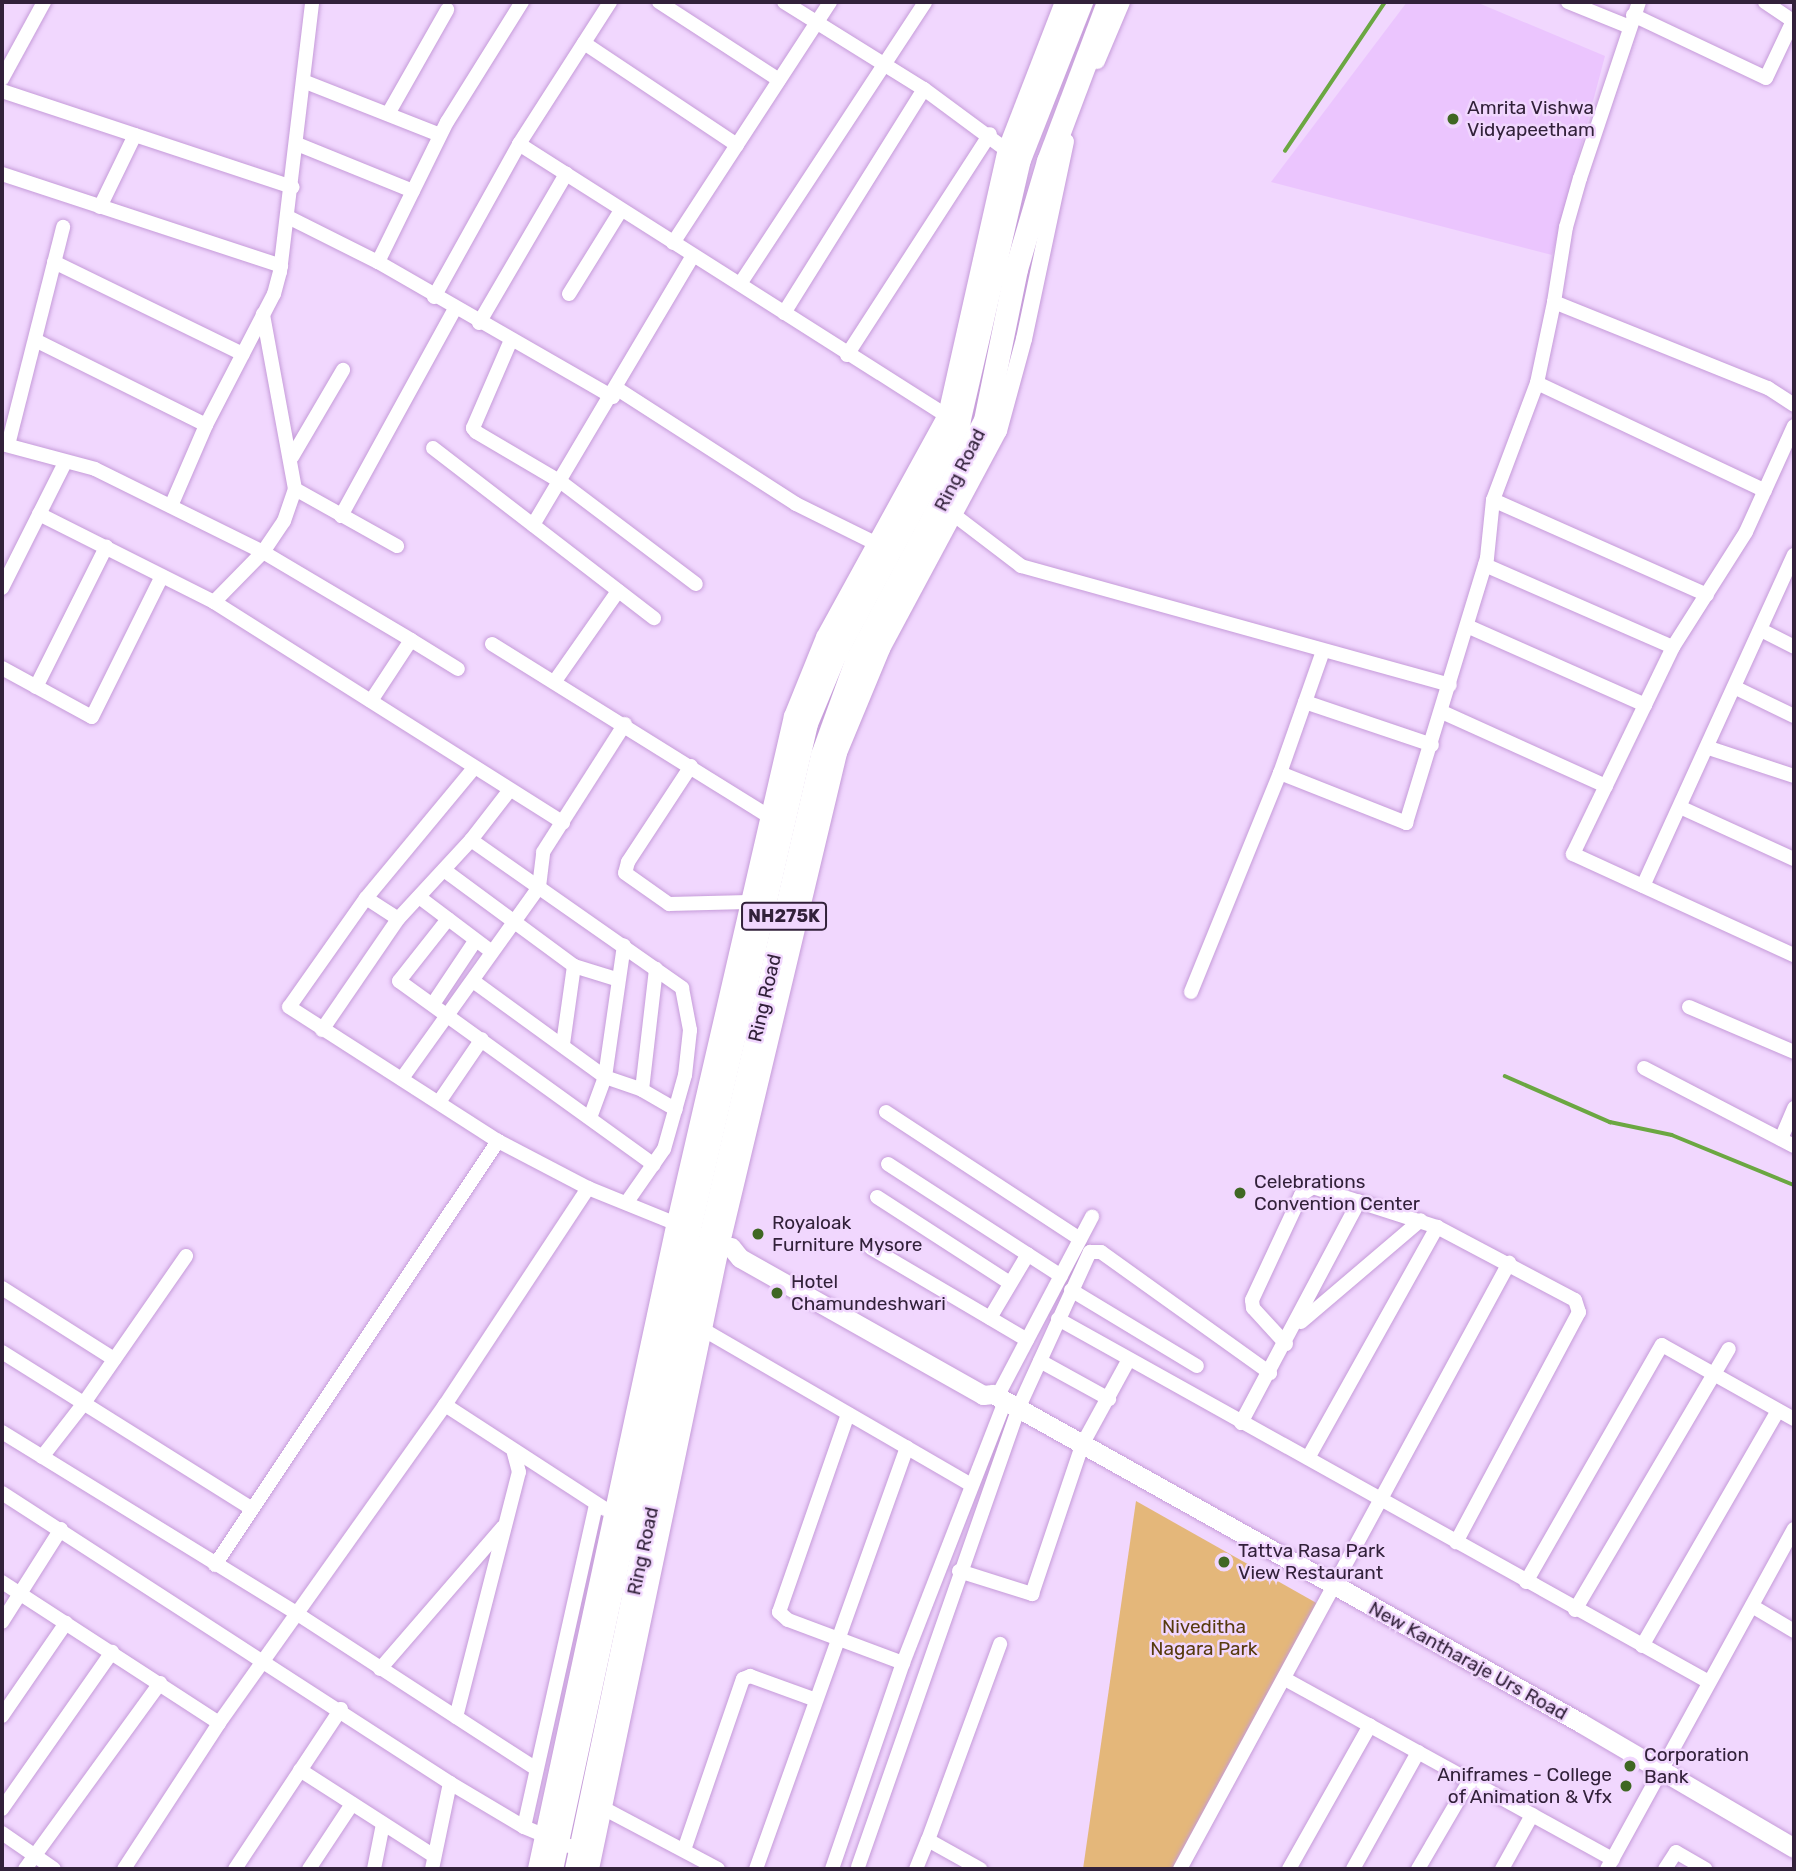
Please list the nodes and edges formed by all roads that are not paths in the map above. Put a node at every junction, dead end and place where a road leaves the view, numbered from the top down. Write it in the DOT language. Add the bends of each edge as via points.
graph roads {
  1 [pos="44,2"];
  2 [pos="312,2"];
  3 [pos="522,2"];
  4 [pos="610,2"];
  5 [pos="659,2"];
  6 [pos="784,2"];
  7 [pos="830,2"];
  8 [pos="925,2"];
  9 [pos="1063,2"];
  10 [pos="1081,2"];
  11 [pos="1108,2"];
  12 [pos="1122,2"];
  13 [pos="1568,2"];
  14 [pos="1765,2"];
  15 [pos="445,4"];
  16 [pos="1633,14"];
  17 [pos="816,23"];
  18 [pos="584,43"];
  19 [pos="881,63"];
  20 [pos="2,79"];
  21 [pos="779,80"];
  22 [pos="303,81"];
  23 [pos="924,89"];
  24 [pos="2,92"];
  25 [pos="388,114"];
  26 [pos="990,134"];
  27 [pos="135,135"];
  28 [pos="440,135"];
  29 [pos="519,144"];
  30 [pos="297,145"];
  31 [pos="737,145"];
  32 [pos="1012,154"];
  33 [pos="2,174"];
  34 [pos="566,174"];
  35 [pos="293,187"];
  36 [pos="413,191"];
  37 [pos="100,207"];
  38 [pos="621,210"];
  39 [pos="288,216"];
  40 [pos="63,227"];
  41 [pos="673,243"];
  42 [pos="693,256"];
  43 [pos="54,262"];
  44 [pos="378,262"];
  45 [pos="281,266"];
  46 [pos="740,284"];
  47 [pos="569,294"];
  48 [pos="434,297"];
  49 [pos="1554,302"];
  50 [pos="455,309"];
  51 [pos="784,313"];
  52 [pos="263,314"];
  53 [pos="479,323"];
  54 [pos="34,340"];
  55 [pos="511,340"];
  56 [pos="243,354"];
  57 [pos="847,355"];
  58 [pos="343,370"];
  59 [pos="1537,383"];
  60 [pos="615,393"];
  61 [pos="1794,405"];
  62 [pos="952,419"];
  63 [pos="206,425"];
  64 [pos="1794,426"];
  65 [pos="5,445"];
  66 [pos="433,448"];
  67 [pos="292,457"];
  68 [pos="65,463"];
  69 [pos="561,482"];
  70 [pos="295,489"];
  71 [pos="1765,491"];
  72 [pos="1493,500"];
  73 [pos="171,506"];
  74 [pos="949,512"];
  75 [pos="39,514"];
  76 [pos="341,516"];
  77 [pos="533,525"];
  78 [pos="877,544"];
  79 [pos="397,546"];
  80 [pos="106,548"];
  81 [pos="263,552"];
  82 [pos="1794,555"];
  83 [pos="1485,565"];
  84 [pos="162,576"];
  85 [pos="695,584"];
  86 [pos="2,588"];
  87 [pos="618,591"];
  88 [pos="1707,595"];
  89 [pos="214,602"];
  90 [pos="654,618"];
  91 [pos="1467,626"];
  92 [pos="1761,630"];
  93 [pos="411,640"];
  94 [pos="492,645"];
  95 [pos="1673,647"];
  96 [pos="1794,647"];
  97 [pos="1324,651"];
  98 [pos="2,668"];
  99 [pos="458,669"];
  100 [pos="555,681"];
  101 [pos="1450,685"];
  102 [pos="37,687"];
  103 [pos="1735,688"];
  104 [pos="371,701"];
  105 [pos="1306,702"];
  106 [pos="1645,705"];
  107 [pos="1442,712"];
  108 [pos="1794,716"];
  109 [pos="625,724"];
  110 [pos="1432,745"];
  111 [pos="1709,748"];
  112 [pos="691,766"];
  113 [pos="474,768"];
  114 [pos="1280,773"];
  115 [pos="1794,776"];
  116 [pos="1606,786"];
  117 [pos="509,791"];
  118 [pos="1682,808"];
  119 [pos="767,815"];
  120 [pos="564,823"];
  121 [pos="471,840"];
  122 [pos="1794,859"];
  123 [pos="444,870"];
  124 [pos="1643,886"];
  125 [pos="539,887"];
  126 [pos="419,897"];
  127 [pos="366,898"];
  128 [pos="748,902"];
  129 [pos="398,919"];
  130 [pos="447,919"];
  131 [pos="515,922"];
  132 [pos="475,941"];
  133 [pos="624,945"];
  134 [pos="492,952"];
  135 [pos="1794,955"];
  136 [pos="575,966"];
  137 [pos="656,969"];
  138 [pos="616,979"];
  139 [pos="472,981"];
  140 [pos="1191,992"];
  141 [pos="433,1004"];
  142 [pos="1689,1007"];
  143 [pos="448,1013"];
  144 [pos="322,1030"];
  145 [pos="482,1038"];
  146 [pos="563,1044"];
  147 [pos="1794,1052"];
  148 [pos="1644,1068"];
  149 [pos="402,1077"];
  150 [pos="605,1077"];
  151 [pos="642,1090"];
  152 [pos="439,1102"];
  153 [pos="1794,1108"];
  154 [pos="676,1110"];
  155 [pos="886,1112"];
  156 [pos="591,1115"];
  157 [pos="498,1141"];
  158 [pos="1788,1142"];
  159 [pos="888,1164"];
  160 [pos="654,1165"];
  161 [pos="588,1188"];
  162 [pos="877,1196"];
  163 [pos="1359,1201"];
  164 [pos="627,1202"];
  165 [pos="1092,1217"];
  166 [pos="1421,1220"];
  167 [pos="682,1226"];
  168 [pos="1437,1227"];
  169 [pos="1080,1239"];
  170 [pos="721,1243"];
  171 [pos="871,1248"];
  172 [pos="1028,1254"];
  173 [pos="186,1256"];
  174 [pos="1509,1263"];
  175 [pos="1061,1276"];
  176 [pos="1010,1283"];
  177 [pos="2,1288"];
  178 [pos="1071,1290"];
  179 [pos="990,1318"];
  180 [pos="1058,1319"];
  181 [pos="1294,1327"];
  182 [pos="704,1330"];
  183 [pos="1027,1340"];
  184 [pos="1286,1344"];
  185 [pos="1729,1349"];
  186 [pos="2,1352"];
  187 [pos="114,1359"];
  188 [pos="1040,1361"];
  189 [pos="1128,1361"];
  190 [pos="1197,1366"];
  191 [pos="1270,1373"];
  192 [pos="1714,1374"];
  193 [pos="1109,1399"];
  194 [pos="1004,1400"];
  195 [pos="84,1403"];
  196 [pos="445,1405"];
  197 [pos="1778,1410"];
  198 [pos="848,1414"];
  199 [pos="1794,1419"];
  200 [pos="1241,1423"];
  201 [pos="2,1432"];
  202 [pos="1082,1445"];
  203 [pos="907,1447"];
  204 [pos="514,1453"];
  205 [pos="41,1457"];
  206 [pos="1308,1458"];
  207 [pos="971,1485"];
  208 [pos="2,1493"];
  209 [pos="1384,1500"];
  210 [pos="596,1506"];
  211 [pos="252,1508"];
  212 [pos="613,1512"];
  213 [pos="505,1524"];
  214 [pos="61,1529"];
  215 [pos="1794,1529"];
  216 [pos="1456,1542"];
  217 [pos="215,1565"];
  218 [pos="959,1571"];
  219 [pos="2,1582"];
  220 [pos="1526,1582"];
  221 [pos="1334,1586"];
  222 [pos="20,1594"];
  223 [pos="1752,1605"];
  224 [pos="1576,1610"];
  225 [pos="296,1613"];
  226 [pos="2,1622"];
  227 [pos="66,1623"];
  228 [pos="1794,1631"];
  229 [pos="839,1639"];
  230 [pos="1000,1644"];
  231 [pos="1642,1646"];
  232 [pos="112,1652"];
  233 [pos="263,1659"];
  234 [pos="903,1663"];
  235 [pos="380,1669"];
  236 [pos="1284,1679"];
  237 [pos="1707,1681"];
  238 [pos="160,1682"];
  239 [pos="816,1700"];
  240 [pos="341,1709"];
  241 [pos="2,1716"];
  242 [pos="456,1717"];
  243 [pos="219,1723"];
  244 [pos="1370,1725"];
  245 [pos="1418,1752"];
  246 [pos="535,1768"];
  247 [pos="1662,1769"];
  248 [pos="300,1770"];
  249 [pos="1470,1780"];
  250 [pos="450,1783"];
  251 [pos="352,1804"];
  252 [pos="603,1808"];
  253 [pos="2,1809"];
  254 [pos="1532,1815"];
  255 [pos="383,1824"];
  256 [pos="524,1827"];
  257 [pos="2,1833"];
  258 [pos="550,1839"];
  259 [pos="928,1840"];
  260 [pos="1794,1848"];
  261 [pos="684,1850"];
  262 [pos="34,1856"];
  263 [pos="433,1863"];
  264 [pos="1610,1864"];
  265 [pos="579,1865"];
  266 [pos="25,1869"];
  267 [pos="54,1869"];
  268 [pos="124,1869"];
  269 [pos="235,1869"];
  270 [pos="309,1869"];
  271 [pos="374,1869"];
  272 [pos="536,1869"];
  273 [pos="551,1869"];
  274 [pos="718,1869"];
  275 [pos="756,1869"];
  276 [pos="832,1869"];
  277 [pos="859,1869"];
  278 [pos="916,1869"];
  279 [pos="980,1869"];
  280 [pos="1180,1869"];
  281 [pos="1289,1869"];
  282 [pos="1353,1869"];
  283 [pos="1419,1869"];
  284 [pos="1502,1869"];
  285 [pos="1665,1869"];
  286 [pos="1706,1869"];
  1 -- 20 [label="street"];
  2 -- 22 [label="street"];
  3 -- 28 [label="street"];
  4 -- 18 [label="street"];
  5 -- 21 [label="street"];
  6 -- 17 [label="street"];
  7 -- 17 [label="street"];
  8 -- 19 [label="street"];
  9 -- 32 [label="street"];
  10 -- 32 [label="highway, Ring Road / NH275K"];
  11 -- 74 [label="highway, Ring Road / NH275K" via="1048,160 1016,269 985,420"];
  12 -- 74 [label="street" via="1061,155 1024,339 999,431"];
  13 -- 16 [label="street"];
  14 -- 16 [label="street" via="1793,21 1766,78"];
  15 -- 25 [label="street"];
  16 -- 49 [label="street" via="1566,227"];
  17 -- 19 [label="street"];
  17 -- 21 [label="street"];
  18 -- 29 [label="street"];
  18 -- 31 [label="street"];
  19 -- 23 [label="street"];
  19 -- 46 [label="street"];
  21 -- 31 [label="street"];
  22 -- 25 [label="street"];
  22 -- 30 [label="street"];
  23 -- 26 [label="street"];
  23 -- 51 [label="street"];
  24 -- 27 [label="street"];
  25 -- 28 [label="street"];
  26 -- 32 [label="street"];
  26 -- 57 [label="street"];
  27 -- 35 [label="street"];
  27 -- 37 [label="street"];
  28 -- 36 [label="street"];
  29 -- 34 [label="street"];
  29 -- 48 [label="street"];
  30 -- 35 [label="street"];
  30 -- 36 [label="street"];
  31 -- 41 [label="street"];
  32 -- 62 [label="highway, Ring Road / NH275K"];
  33 -- 37 [label="street"];
  34 -- 38 [label="street"];
  34 -- 53 [label="street"];
  35 -- 39 [label="street"];
  36 -- 44 [label="street"];
  37 -- 45 [label="street"];
  38 -- 41 [label="street"];
  38 -- 47 [label="street"];
  39 -- 44 [label="street"];
  39 -- 45 [label="street"];
  40 -- 43 [label="street"];
  41 -- 42 [label="street"];
  42 -- 46 [label="street"];
  42 -- 60 [label="street"];
  43 -- 54 [label="street"];
  43 -- 56 [label="street"];
  44 -- 48 [label="street"];
  45 -- 52 [label="street"];
  46 -- 51 [label="street"];
  48 -- 50 [label="street"];
  49 -- 59 [label="street"];
  49 -- 61 [label="street" via="1768,388"];
  50 -- 53 [label="street"];
  50 -- 76 [label="street"];
  51 -- 57 [label="street"];
  52 -- 56 [label="street"];
  52 -- 67 [label="street"];
  53 -- 55 [label="street"];
  54 -- 63 [label="street"];
  54 -- 65 [label="street"];
  55 -- 60 [label="street"];
  55 -- 69 [label="street" via="473,428"];
  56 -- 63 [label="street"];
  57 -- 62 [label="street"];
  58 -- 67 [label="street"];
  59 -- 71 [label="street"];
  59 -- 72 [label="street"];
  60 -- 69 [label="street"];
  60 -- 78 [label="street" via="796,504"];
  62 -- 78 [label="street"];
  62 -- 167 [label="highway, Ring Road / NH275K" via="809,713"];
  63 -- 73 [label="street"];
  64 -- 71 [label="street"];
  65 -- 68 [label="street"];
  66 -- 77 [label="street"];
  67 -- 70 [label="street"];
  68 -- 73 [label="street" via="95,469"];
  68 -- 75 [label="street"];
  69 -- 77 [label="street"];
  69 -- 85 [label="street"];
  70 -- 76 [label="street"];
  70 -- 81 [label="street" via="284,521"];
  71 -- 88 [label="street"];
  72 -- 83 [label="street"];
  72 -- 88 [label="street"];
  73 -- 81 [label="street"];
  74 -- 97 [label="street" via="1021,566"];
  74 -- 170 [label="highway, Ring Road / NH275K" via="856,661 834,713"];
  75 -- 80 [label="street"];
  75 -- 86 [label="street"];
  76 -- 79 [label="street"];
  77 -- 87 [label="street"];
  78 -- 119 [label="street" via="804,682"];
  80 -- 84 [label="street"];
  80 -- 102 [label="street"];
  81 -- 89 [label="street"];
  81 -- 93 [label="street"];
  82 -- 92 [label="street"];
  83 -- 91 [label="street"];
  83 -- 95 [label="street"];
  84 -- 89 [label="street"];
  84 -- 102 [label="street" via="92,717"];
  87 -- 90 [label="street"];
  87 -- 100 [label="street"];
  88 -- 95 [label="street"];
  89 -- 104 [label="street"];
  91 -- 101 [label="street"];
  91 -- 106 [label="street"];
  92 -- 96 [label="street"];
  92 -- 103 [label="street"];
  93 -- 99 [label="street"];
  93 -- 104 [label="street"];
  94 -- 100 [label="street"];
  95 -- 106 [label="street"];
  97 -- 101 [label="street"];
  97 -- 105 [label="street"];
  98 -- 102 [label="street"];
  100 -- 109 [label="street"];
  101 -- 107 [label="street"];
  103 -- 108 [label="street"];
  103 -- 111 [label="street"];
  104 -- 113 [label="street"];
  105 -- 110 [label="street"];
  105 -- 114 [label="street"];
  106 -- 116 [label="street"];
  107 -- 110 [label="street"];
  107 -- 116 [label="street"];
  109 -- 112 [label="street"];
  109 -- 120 [label="street"];
  110 -- 114 [label="street" via="1406,823"];
  111 -- 115 [label="street"];
  111 -- 118 [label="street"];
  112 -- 119 [label="street"];
  112 -- 128 [label="street" via="625,873 669,904"];
  113 -- 117 [label="street"];
  113 -- 127 [label="street"];
  114 -- 140 [label="street"];
  116 -- 124 [label="street" via="1573,854"];
  117 -- 120 [label="street"];
  117 -- 121 [label="street"];
  118 -- 122 [label="street"];
  118 -- 124 [label="street"];
  119 -- 128 [label="street"];
  120 -- 125 [label="street" via="544,852"];
  121 -- 123 [label="street"];
  121 -- 125 [label="street"];
  123 -- 126 [label="street"];
  123 -- 131 [label="street"];
  124 -- 135 [label="street"];
  125 -- 131 [label="street"];
  125 -- 133 [label="street"];
  126 -- 129 [label="street"];
  126 -- 130 [label="street"];
  127 -- 129 [label="street"];
  127 -- 144 [label="street" via="289,1007"];
  128 -- 167 [label="street"];
  129 -- 144 [label="street"];
  130 -- 132 [label="street"];
  130 -- 141 [label="street" via="399,981"];
  131 -- 134 [label="street"];
  131 -- 136 [label="street"];
  132 -- 134 [label="street"];
  132 -- 141 [label="street"];
  133 -- 137 [label="street"];
  133 -- 138 [label="street"];
  134 -- 139 [label="street"];
  136 -- 138 [label="street"];
  136 -- 146 [label="street"];
  137 -- 151 [label="street"];
  137 -- 154 [label="street" via="682,988 688,1004 685,1076"];
  138 -- 150 [label="street"];
  139 -- 143 [label="street"];
  139 -- 146 [label="street"];
  141 -- 143 [label="street"];
  142 -- 147 [label="street"];
  143 -- 145 [label="street"];
  143 -- 149 [label="street"];
  144 -- 149 [label="street"];
  145 -- 152 [label="street"];
  145 -- 156 [label="street"];
  146 -- 150 [label="street"];
  148 -- 158 [label="street"];
  149 -- 152 [label="street"];
  150 -- 151 [label="street"];
  150 -- 156 [label="street"];
  151 -- 154 [label="street"];
  152 -- 157 [label="street"];
  153 -- 158 [label="street"];
  154 -- 160 [label="street"];
  155 -- 169 [label="street"];
  156 -- 160 [label="street"];
  157 -- 161 [label="street"];
  157 -- 211 [label="street"];
  159 -- 172 [label="street"];
  160 -- 164 [label="street"];
  161 -- 164 [label="street"];
  161 -- 196 [label="street"];
  162 -- 176 [label="street"];
  163 -- 166 [label="street"];
  163 -- 181 [label="street"];
  163 -- 184 [label="street" via="1313,1187 1301,1195 1252,1300 1253,1308"];
  164 -- 167 [label="street"];
  165 -- 169 [label="street"];
  166 -- 168 [label="street"];
  166 -- 181 [label="street"];
  167 -- 170 [label="main road, New Kantharaje Urs Road"];
  167 -- 212 [label="street"];
  167 -- 258 [label="highway, Ring Road / NH275K"];
  168 -- 174 [label="street"];
  168 -- 206 [label="street"];
  169 -- 175 [label="street"];
  170 -- 182 [label="street"];
  170 -- 194 [label="main road, New Kantharaje Urs Road" via="983,1395"];
  170 -- 265 [label="highway, Ring Road / NH275K"];
  171 -- 179 [label="street"];
  172 -- 175 [label="street"];
  172 -- 176 [label="street"];
  173 -- 187 [label="street"];
  174 -- 209 [label="street"];
  174 -- 216 [label="street" via="1575,1300 1579,1312"];
  175 -- 183 [label="street"];
  176 -- 179 [label="street"];
  177 -- 187 [label="street"];
  178 -- 180 [label="street"];
  178 -- 190 [label="street"];
  178 -- 191 [label="street" via="1090,1252 1101,1252"];
  179 -- 183 [label="street"];
  180 -- 188 [label="street"];
  180 -- 189 [label="street"];
  181 -- 184 [label="street"];
  182 -- 198 [label="street"];
  182 -- 252 [label="street"];
  183 -- 194 [label="street"];
  184 -- 191 [label="street"];
  185 -- 192 [label="street"];
  186 -- 195 [label="street"];
  187 -- 195 [label="street"];
  188 -- 193 [label="street"];
  188 -- 194 [label="street"];
  189 -- 193 [label="street"];
  189 -- 200 [label="street"];
  191 -- 200 [label="street"];
  192 -- 197 [label="street"];
  192 -- 220 [label="street" via="1662,1345"];
  192 -- 224 [label="street"];
  193 -- 202 [label="street"];
  194 -- 202 [label="main road, New Kantharaje Urs Road"];
  194 -- 207 [label="street"];
  194 -- 218 [label="street"];
  195 -- 205 [label="street"];
  195 -- 211 [label="street"];
  196 -- 204 [label="street"];
  196 -- 225 [label="street"];
  197 -- 199 [label="street"];
  197 -- 231 [label="street"];
  198 -- 203 [label="street"];
  198 -- 229 [label="street" via="778,1607 788,1620"];
  200 -- 206 [label="street"];
  201 -- 205 [label="street"];
  202 -- 218 [label="street" via="1031,1594"];
  202 -- 221 [label="main road, New Kantharaje Urs Road"];
  203 -- 207 [label="street"];
  203 -- 229 [label="street"];
  204 -- 210 [label="street"];
  204 -- 213 [label="street" via="519,1472"];
  205 -- 217 [label="street"];
  206 -- 209 [label="street"];
  207 -- 234 [label="street"];
  208 -- 214 [label="street"];
  209 -- 216 [label="street"];
  209 -- 221 [label="street"];
  210 -- 212 [label="street"];
  210 -- 246 [label="street"];
  211 -- 217 [label="street"];
  212 -- 258 [label="street"];
  213 -- 235 [label="street"];
  213 -- 242 [label="street"];
  214 -- 222 [label="street"];
  214 -- 233 [label="street"];
  215 -- 223 [label="street"];
  216 -- 220 [label="street"];
  217 -- 225 [label="street"];
  218 -- 277 [label="street"];
  219 -- 222 [label="street"];
  220 -- 224 [label="street"];
  221 -- 236 [label="street"];
  221 -- 247 [label="main road, New Kantharaje Urs Road"];
  222 -- 226 [label="street"];
  222 -- 227 [label="street"];
  223 -- 228 [label="street"];
  223 -- 237 [label="street"];
  224 -- 231 [label="street"];
  225 -- 233 [label="street"];
  225 -- 235 [label="street"];
  227 -- 232 [label="street"];
  227 -- 241 [label="street"];
  229 -- 234 [label="street"];
  229 -- 239 [label="street"];
  230 -- 259 [label="street"];
  231 -- 237 [label="street"];
  232 -- 238 [label="street"];
  232 -- 253 [label="street"];
  233 -- 240 [label="street"];
  233 -- 243 [label="street"];
  234 -- 276 [label="street"];
  235 -- 242 [label="street"];
  236 -- 244 [label="street"];
  236 -- 280 [label="street"];
  237 -- 247 [label="street"];
  238 -- 243 [label="street"];
  238 -- 262 [label="street"];
  239 -- 261 [label="street" via="750,1676 743,1679"];
  239 -- 275 [label="street"];
  240 -- 248 [label="street"];
  240 -- 250 [label="street"];
  242 -- 246 [label="street"];
  243 -- 268 [label="street"];
  244 -- 245 [label="street"];
  244 -- 281 [label="street"];
  245 -- 249 [label="street"];
  245 -- 282 [label="street"];
  246 -- 256 [label="street"];
  247 -- 260 [label="main road, New Kantharaje Urs Road"];
  247 -- 264 [label="street"];
  248 -- 251 [label="street"];
  248 -- 269 [label="street"];
  249 -- 254 [label="street"];
  249 -- 283 [label="street"];
  250 -- 256 [label="street"];
  250 -- 263 [label="street"];
  251 -- 255 [label="street"];
  251 -- 270 [label="street"];
  252 -- 261 [label="street"];
  252 -- 265 [label="street"];
  254 -- 264 [label="street"];
  254 -- 284 [label="street"];
  255 -- 263 [label="street"];
  255 -- 271 [label="street"];
  256 -- 258 [label="street"];
  257 -- 262 [label="street"];
  258 -- 265 [label="street"];
  258 -- 272 [label="street"];
  258 -- 273 [label="highway, Ring Road / NH275K"];
  259 -- 278 [label="street"];
  259 -- 279 [label="street"];
  261 -- 274 [label="street"];
  262 -- 266 [label="street"];
  262 -- 267 [label="street"];
  285 -- 286 [label="street" via="1676,1852"];
}
